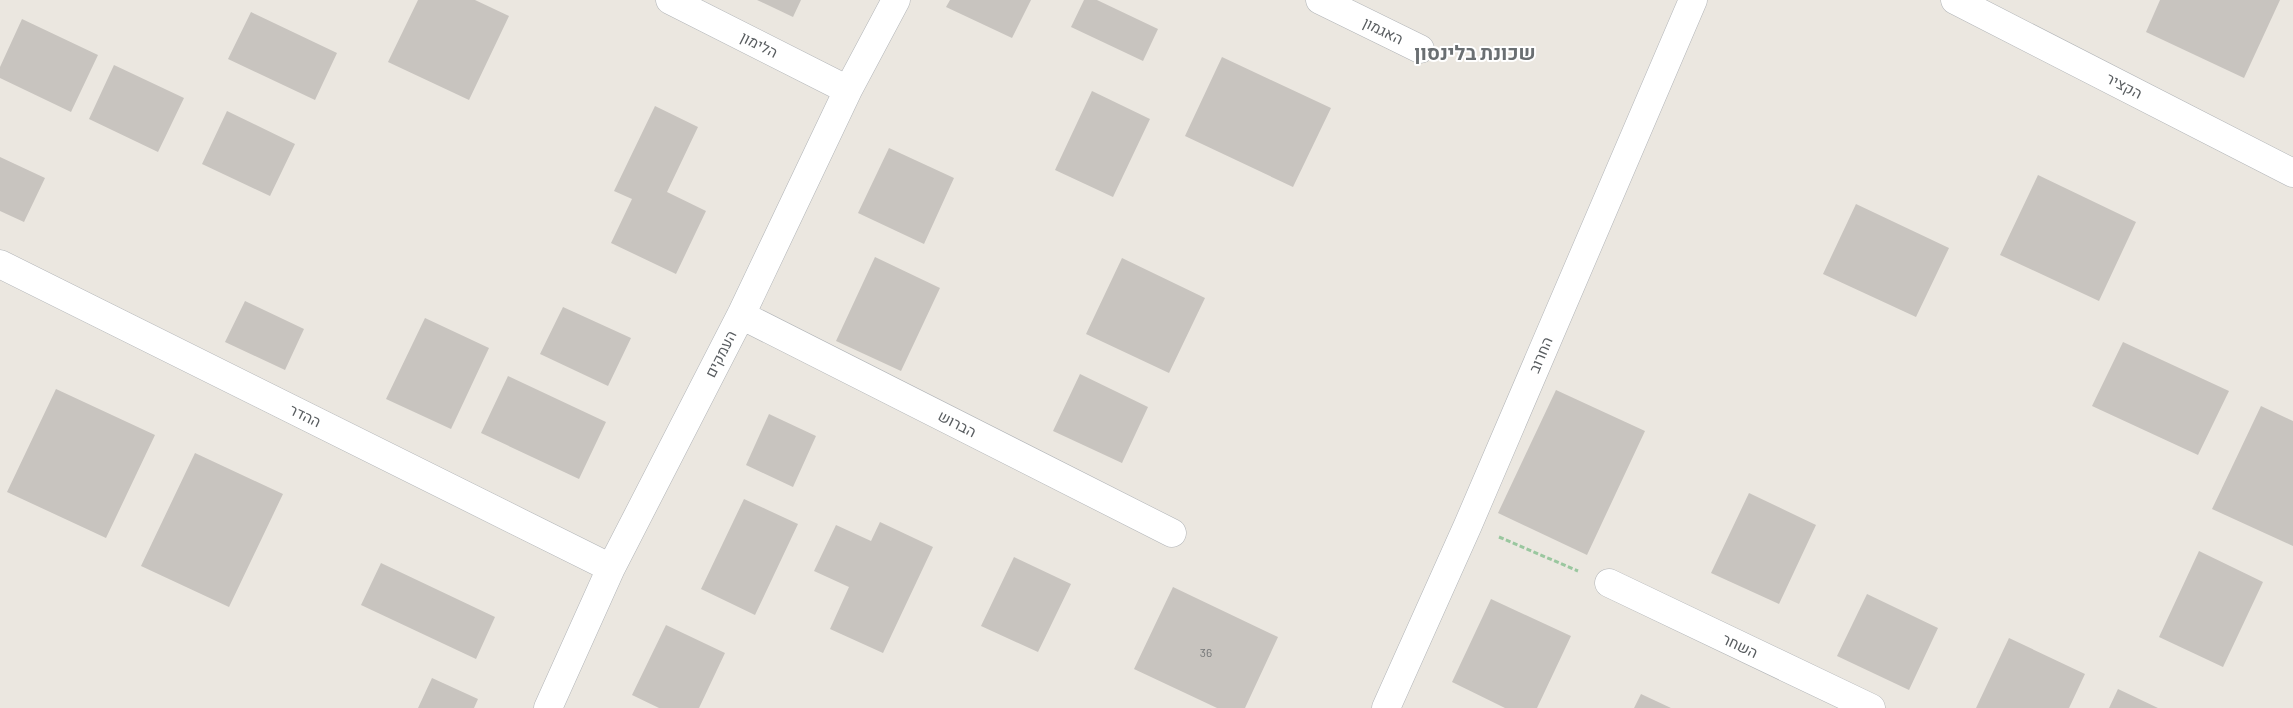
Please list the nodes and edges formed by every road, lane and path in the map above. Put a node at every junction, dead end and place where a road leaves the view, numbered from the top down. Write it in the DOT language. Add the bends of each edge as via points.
graph roads {
  1 [pos="670,0"];
  2 [pos="896,0"];
  3 [pos="1320,0"];
  4 [pos="1693,0"];
  5 [pos="1955,0"];
  6 [pos="1420,49"];
  7 [pos="848,90"];
  8 [pos="2293,173"];
  9 [pos="0,264"];
  10 [pos="742,315"];
  11 [pos="1468,524"];
  12 [pos="1172,533"];
  13 [pos="611,568"];
  14 [pos="1609,583"];
  15 [pos="548,708"];
  16 [pos="1386,708"];
  17 [pos="1871,708"];
  1 -- 7 [label="street, הלימון"];
  2 -- 7 [label="street, העמקים"];
  3 -- 6 [label="street, האגמון"];
  4 -- 11 [label="street, החרוב"];
  5 -- 8 [label="street, הקציר"];
  7 -- 10 [label="street, העמקים"];
  9 -- 13 [label="street, ההדר"];
  10 -- 12 [label="street, הברוש"];
  10 -- 13 [label="street, העמקים"];
  11 -- 14 [label="path"];
  11 -- 16 [label="street, החרוב"];
  13 -- 15 [label="street, העמקים"];
  14 -- 17 [label="street, השחר"];
}
